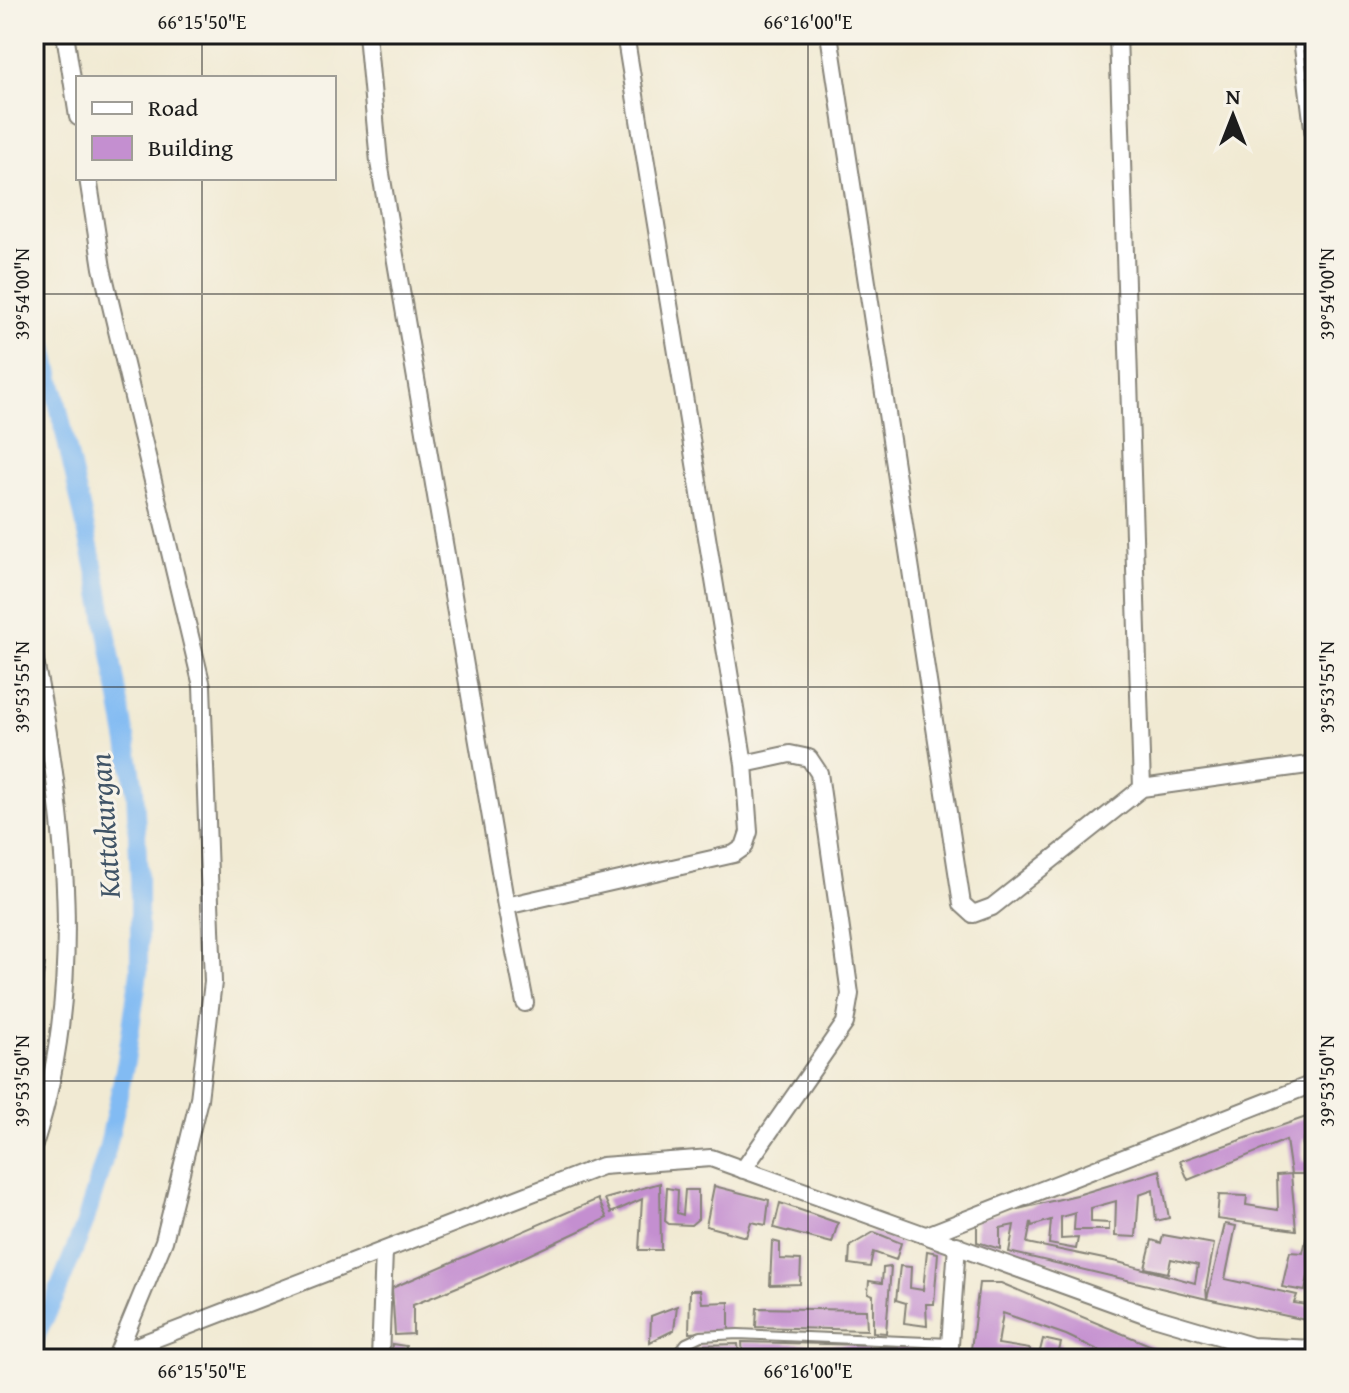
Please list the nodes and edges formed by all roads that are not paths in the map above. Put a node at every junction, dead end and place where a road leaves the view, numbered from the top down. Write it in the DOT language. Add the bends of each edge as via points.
graph roads {
  1 [pos="65,34"];
  2 [pos="367,34"];
  3 [pos="625,34"];
  4 [pos="829,34"];
  5 [pos="1118,34"];
  6 [pos="1299,47"];
  7 [pos="76,104"];
  8 [pos="1315,177"];
  9 [pos="92,180"];
  10 [pos="34,656"];
  11 [pos="744,764"];
  12 [pos="1315,764"];
  13 [pos="1142,788"];
  14 [pos="506,906"];
  15 [pos="525,1003"];
  16 [pos="1315,1083"];
  17 [pos="34,1145"];
  18 [pos="743,1170"];
  19 [pos="927,1235"];
  20 [pos="957,1245"];
  21 [pos="384,1251"];
  22 [pos="1315,1349"];
  23 [pos="950,1351"];
  24 [pos="118,1357"];
  25 [pos="380,1359"];
  26 [pos="673,1359"];
  1 -- 7 [label="street"];
  2 -- 14 [label="street" via="379,162"];
  3 -- 11 [label="street"];
  4 -- 13 [label="street" via="962,904 973,914 992,907"];
  5 -- 13 [label="street"];
  6 -- 8 [label="lane"];
  9 -- 24 [label="street" via="102,268 202,686 213,982 199,1099 164,1241"];
  10 -- 17 [label="street" via="58,800 68,929 60,1024"];
  11 -- 14 [label="street" via="749,832 744,847 734,854"];
  11 -- 18 [label="street" via="790,754 809,758 819,773 850,994 845,1023"];
  12 -- 13 [label="street"];
  14 -- 15 [label="street"];
  16 -- 19 [label="street"];
  18 -- 19 [label="street"];
  18 -- 21 [label="street" via="711,1158 602,1166"];
  19 -- 20 [label="street"];
  20 -- 22 [label="street" via="1147,1315 1252,1346"];
  20 -- 23 [label="street"];
  21 -- 24 [label="street"];
  21 -- 25 [label="street"];
  23 -- 26 [label="lane" via="738,1334 701,1336 686,1343"];
}
